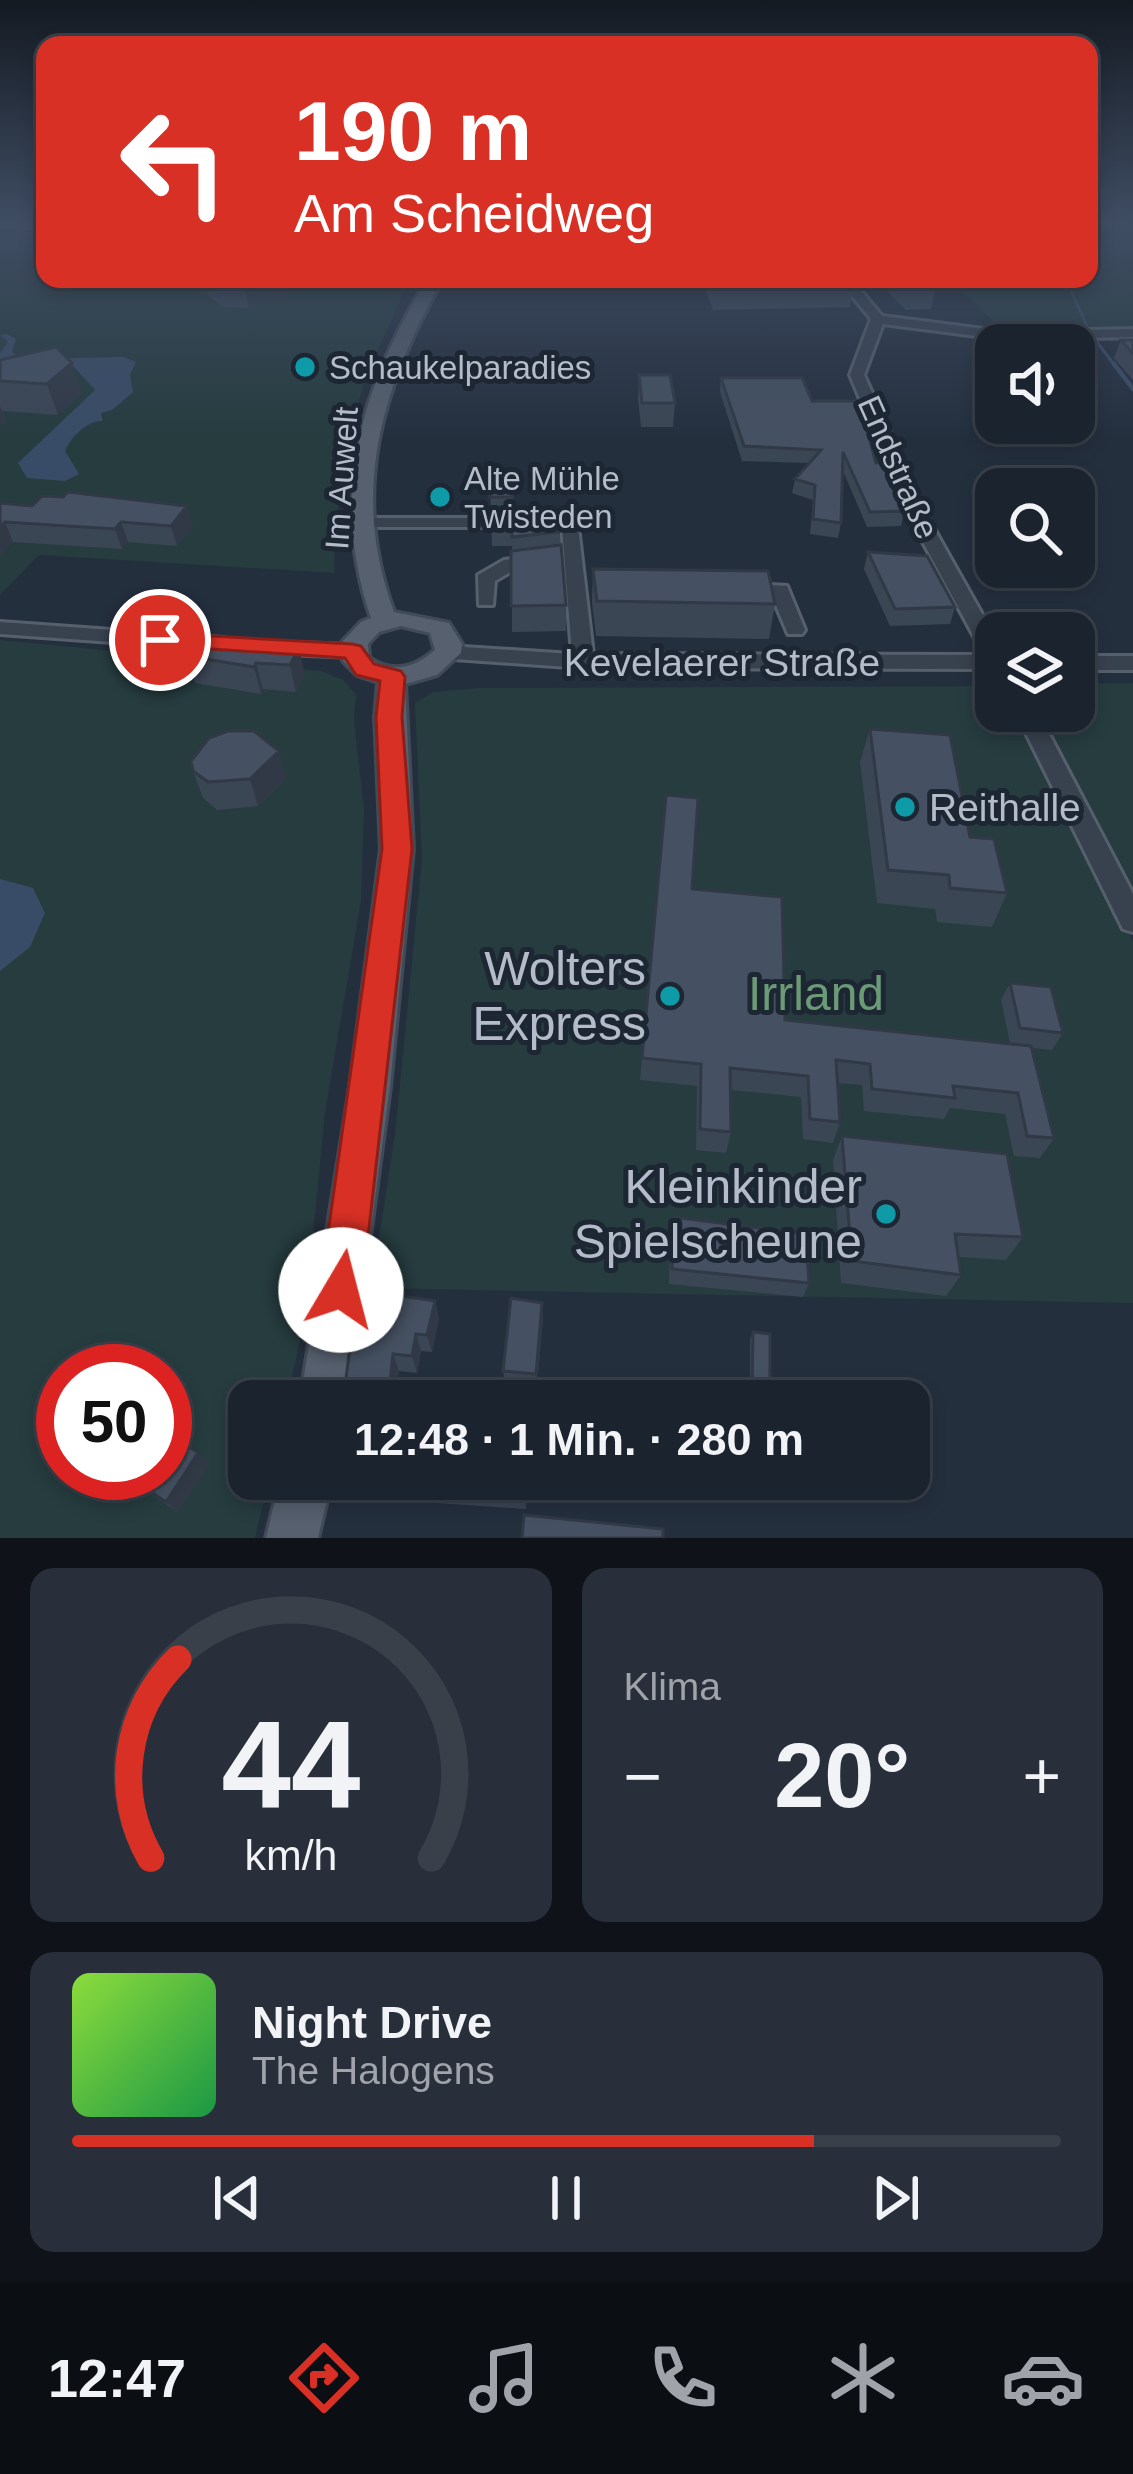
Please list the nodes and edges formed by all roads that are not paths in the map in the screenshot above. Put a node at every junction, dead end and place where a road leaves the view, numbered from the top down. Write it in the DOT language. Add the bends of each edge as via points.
graph roads {
  1 [pos="427,295"];
  2 [pos="857,295"];
  3 [pos="878,319"];
  4 [pos="1133,337"];
  5 [pos="367,522"];
  6 [pos="572,560"];
  7 [pos="575,587"];
  8 [pos="598,588"];
  9 [pos="712,589"];
  10 [pos="486,601"];
  11 [pos="385,621"];
  12 [pos="975,621"];
  13 [pos="0,628"];
  14 [pos="795,630"];
  15 [pos="352,651"];
  16 [pos="448,653"];
  17 [pos="975,660"];
  18 [pos="583,662"];
  19 [pos="1095,663"];
  20 [pos="1133,663"];
  21 [pos="392,677"];
  22 [pos="1037,732"];
  23 [pos="1133,921"];
  24 [pos="327,1380"];
  25 [pos="301,1500"];
  26 [pos="292,1538"];
  1 -- 5 [label="main road, Im Auwelt" via="380,386"];
  2 -- 3 [label="street"];
  3 -- 4 [label="street" via="1008,336"];
  3 -- 12 [label="street, Endstraße" via="857,375"];
  5 -- 6 [label="street" via="571,522"];
  5 -- 11 [label="main road, Im Auwelt" via="367,566"];
  6 -- 7 [label="street"];
  6 -- 10 [label="street" via="496,568 485,579"];
  7 -- 8 [label="street"];
  7 -- 18 [label="street"];
  9 -- 14 [label="street" via="780,590"];
  11 -- 15 [label="main road" via="361,634"];
  11 -- 16 [label="main road" via="429,622 446,635"];
  13 -- 15 [label="street"];
  15 -- 21 [label="main road" via="365,670"];
  16 -- 18 [label="street, Kevelaerer Straße"];
  16 -- 21 [label="main road" via="427,670"];
  17 -- 18 [label="street, Kevelaerer Straße"];
  19 -- 20 [label="street"];
  21 -- 24 [label="main road" via="397,849"];
  22 -- 23 [label="street"];
  25 -- 26 [label="main road"];
}
